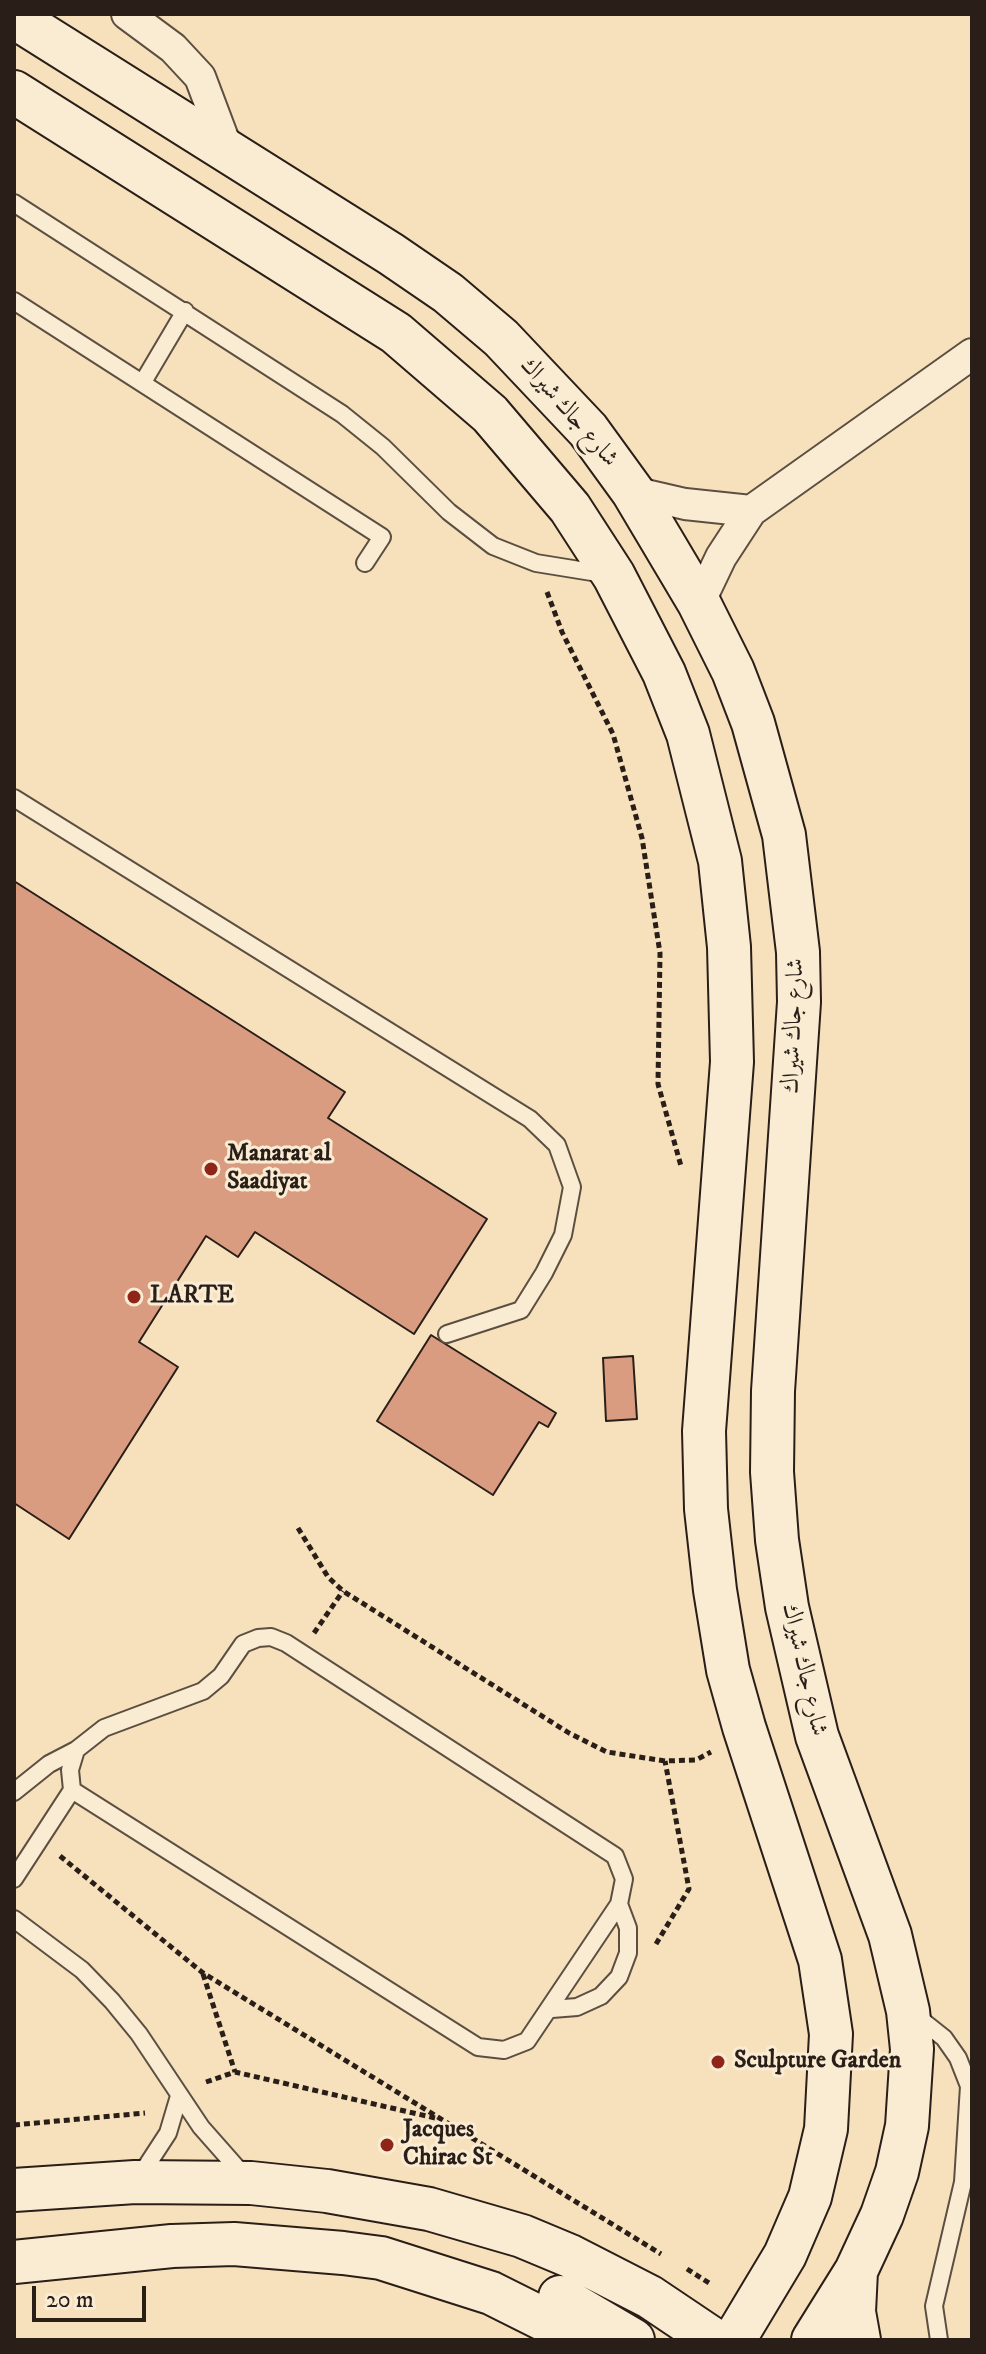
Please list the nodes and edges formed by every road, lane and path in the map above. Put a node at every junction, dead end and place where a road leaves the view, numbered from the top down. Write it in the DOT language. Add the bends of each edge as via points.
graph roads {
  1 [pos="127,14"];
  2 [pos="14,17"];
  3 [pos="14,92"];
  4 [pos="229,154"];
  5 [pos="14,203"];
  6 [pos="14,301"];
  7 [pos="185,311"];
  8 [pos="972,354"];
  9 [pos="143,382"];
  10 [pos="633,492"];
  11 [pos="751,511"];
  12 [pos="365,563"];
  13 [pos="614,576"];
  14 [pos="699,603"];
  15 [pos="14,798"];
  16 [pos="447,1334"];
  17 [pos="298,1528"];
  18 [pos="343,1591"];
  19 [pos="300,1652"];
  20 [pos="720,1747"];
  21 [pos="76,1750"];
  22 [pos="72,1790"];
  23 [pos="14,1792"];
  24 [pos="39,1839"];
  25 [pos="14,1879"];
  26 [pos="619,1904"];
  27 [pos="805,1908"];
  28 [pos="14,1919"];
  29 [pos="203,1973"];
  30 [pos="552,2009"];
  31 [pos="908,2011"];
  32 [pos="235,2072"];
  33 [pos="206,2082"];
  34 [pos="179,2096"];
  35 [pos="157,2109"];
  36 [pos="440,2120"];
  37 [pos="14,2125"];
  38 [pos="135,2182"];
  39 [pos="251,2183"];
  40 [pos="14,2190"];
  41 [pos="381,2258"];
  42 [pos="669,2258"];
  43 [pos="14,2262"];
  44 [pos="682,2266"];
  45 [pos="856,2271"];
  46 [pos="709,2283"];
  47 [pos="585,2340"];
  48 [pos="633,2340"];
  49 [pos="714,2340"];
  50 [pos="734,2340"];
  51 [pos="764,2340"];
  52 [pos="813,2340"];
  53 [pos="859,2340"];
  54 [pos="939,2340"];
  1 -- 4 [label="street" via="173,48 200,77"];
  2 -- 4 [label="street, شارع جاك شيراك"];
  3 -- 13 [label="street" via="396,333 445,372 532,460"];
  4 -- 10 [label="street, شارع جاك شيراك" via="391,254 491,329 569,408"];
  5 -- 7 [label="lane"];
  6 -- 9 [label="lane"];
  7 -- 9 [label="lane"];
  7 -- 13 [label="lane" via="342,414 493,546 536,563"];
  8 -- 11 [label="street"];
  9 -- 12 [label="lane" via="382,537"];
  10 -- 11 [label="street"];
  10 -- 14 [label="street, شارع جاك شيراك"];
  11 -- 14 [label="street"];
  13 -- 27 [label="street" via="664,673 688,734 720,861 732,1062 708,1353 706,1509 728,1670"];
  14 -- 31 [label="street, شارع جاك شيراك" via="753,723 784,835 793,893 799,1002 772,1472 787,1607 817,1736 890,1935"];
  15 -- 16 [label="lane" via="530,1119 557,1145 572,1187 563,1235 544,1273 521,1310"];
  17 -- 18 [label="path" via="328,1577"];
  18 -- 19 [label="path"];
  18 -- 20 [label="path" via="607,1752 696,1760"];
  19 -- 21 [label="lane" via="271,1637 243,1644 203,1691 104,1728"];
  19 -- 26 [label="lane" via="605,1847 622,1867"];
  21 -- 22 [label="lane"];
  21 -- 23 [label="lane"];
  22 -- 24 [label="lane"];
  22 -- 30 [label="lane" via="478,2047 504,2050 527,2041"];
  24 -- 25 [label="lane"];
  24 -- 29 [label="path"];
  26 -- 30 [label="lane"];
  26 -- 30 [label="lane" via="628,1928 628,1953 619,1977 601,1996 577,2007"];
  27 -- 50 [label="street" via="820,1960 831,2034 826,2129 797,2230"];
  27 -- 51 [label="street" via="833,1941 851,1980 858,2028 857,2096 852,2137 825,2227"];
  28 -- 34 [label="lane" via="82,1970 112,2001"];
  29 -- 32 [label="path"];
  29 -- 36 [label="path"];
  31 -- 45 [label="street, شارع جاك شيراك" via="907,2126 882,2215"];
  31 -- 54 [label="lane" via="944,2038 969,2086 963,2182 934,2306"];
  32 -- 33 [label="path"];
  32 -- 36 [label="path"];
  34 -- 38 [label="lane" via="159,2151"];
  34 -- 39 [label="lane"];
  35 -- 37 [label="path" via="136,2116"];
  36 -- 42 [label="path"];
  38 -- 39 [label="street"];
  38 -- 40 [label="street"];
  39 -- 49 [label="street" via="385,2200 522,2236 617,2279"];
  41 -- 43 [label="street" via="234,2244"];
  41 -- 47 [label="street" via="491,2293"];
  41 -- 48 [label="street" via="427,2250 472,2258 537,2285"];
  44 -- 46 [label="path"];
  45 -- 52 [label="street, شارع جاك شيراك"];
  45 -- 53 [label="street"];
}
